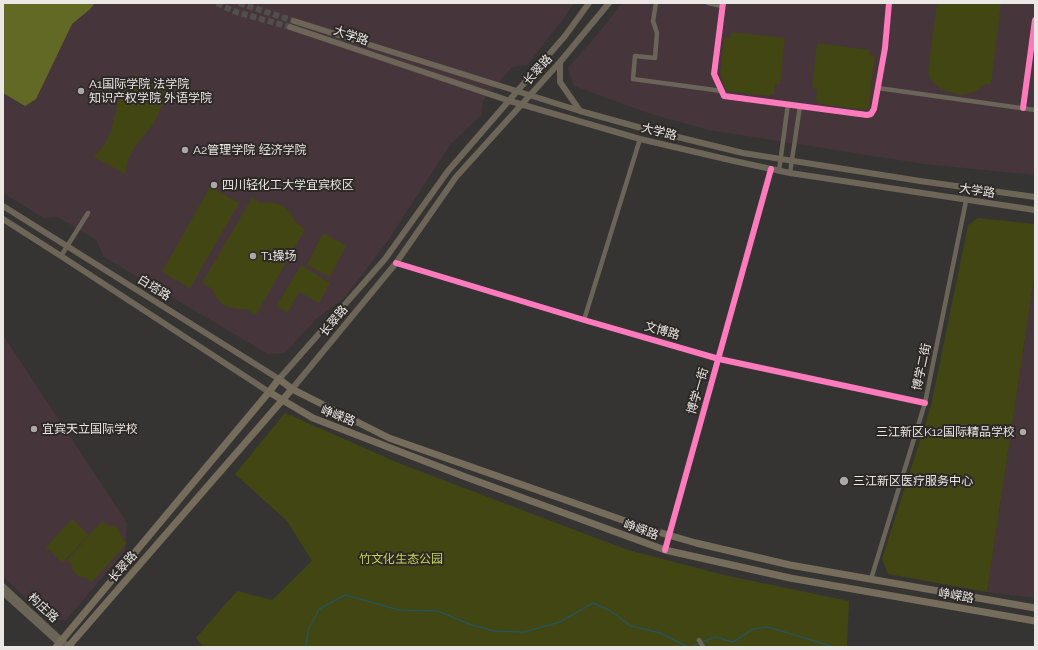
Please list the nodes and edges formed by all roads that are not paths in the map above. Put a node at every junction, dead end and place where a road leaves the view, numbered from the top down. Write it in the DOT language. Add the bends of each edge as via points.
graph roads {
  1 [pos="589,3"];
  2 [pos="609,3"];
  3 [pos="656,3"];
  4 [pos="708,3"];
  5 [pos="889,3"];
  6 [pos="722,4"];
  7 [pos="1035,20"];
  8 [pos="294,21"];
  9 [pos="290,27"];
  10 [pos="560,62"];
  11 [pos="878,88"];
  12 [pos="722,91"];
  13 [pos="517,92"];
  14 [pos="530,96"];
  15 [pos="510,101"];
  16 [pos="788,104"];
  17 [pos="522,105"];
  18 [pos="800,106"];
  19 [pos="1023,108"];
  20 [pos="1035,110"];
  21 [pos="580,111"];
  22 [pos="640,139"];
  23 [pos="781,159"];
  24 [pos="792,161"];
  25 [pos="771,169"];
  26 [pos="779,171"];
  27 [pos="790,173"];
  28 [pos="1035,196"];
  29 [pos="966,201"];
  30 [pos="3,206"];
  31 [pos="1035,210"];
  32 [pos="88,213"];
  33 [pos="3,219"];
  34 [pos="66,246"];
  35 [pos="61,256"];
  36 [pos="396,263"];
  37 [pos="584,320"];
  38 [pos="719,359"];
  39 [pos="279,379"];
  40 [pos="292,389"];
  41 [pos="269,392"];
  42 [pos="282,401"];
  43 [pos="925,403"];
  44 [pos="670,534"];
  45 [pos="665,550"];
  46 [pos="871,579"];
  47 [pos="3,586"];
  48 [pos="3,592"];
  49 [pos="1035,608"];
  50 [pos="1035,620"];
  51 [pos="699,640"];
  52 [pos="62,645"];
  53 [pos="703,647"];
  1 -- 13 [label="main road, 长翠路" via="565,36"];
  2 -- 10 [label="main road, 长翠路"];
  3 -- 12 [label="street" via="653,21 657,33 655,58 635,56 633,78"];
  4 -- 6 [label="street"];
  5 -- 11 [label="street"];
  6 -- 12 [label="street" via="714,74"];
  7 -- 19 [label="street"];
  8 -- 13 [label="main road, 大学路"];
  9 -- 15 [label="main road, 大学路"];
  10 -- 14 [label="main road, 长翠路"];
  10 -- 21 [label="main road" via="560,82"];
  11 -- 18 [label="street" via="874,109 867,115"];
  11 -- 19 [label="street"];
  12 -- 16 [label="street" via="724,96"];
  13 -- 14 [label="main road, 大学路"];
  13 -- 15 [label="main road, 长翠路"];
  14 -- 17 [label="main road, 长翠路"];
  14 -- 21 [label="main road, 大学路"];
  15 -- 17 [label="main road, 大学路"];
  15 -- 39 [label="main road, 长翠路" via="448,171 386,259"];
  16 -- 18 [label="street"];
  16 -- 23 [label="street"];
  17 -- 22 [label="main road, 大学路"];
  17 -- 36 [label="main road, 长翠路" via="456,177"];
  18 -- 24 [label="street"];
  19 -- 20 [label="street"];
  21 -- 23 [label="main road, 大学路" via="735,151"];
  22 -- 25 [label="main road, 大学路"];
  22 -- 37 [label="street"];
  23 -- 24 [label="main road, 大学路"];
  23 -- 26 [label="street"];
  24 -- 27 [label="street"];
  24 -- 28 [label="main road, 大学路"];
  25 -- 26 [label="main road, 大学路"];
  25 -- 38 [label="street, 博学一街"];
  26 -- 27 [label="main road, 大学路"];
  27 -- 29 [label="main road, 大学路"];
  29 -- 31 [label="main road, 大学路"];
  29 -- 43 [label="street, 博学二街"];
  30 -- 34 [label="main road, 白塔路"];
  32 -- 34 [label="street"];
  33 -- 35 [label="main road, 白塔路"];
  34 -- 35 [label="street"];
  34 -- 39 [label="main road, 白塔路"];
  35 -- 41 [label="main road, 白塔路"];
  36 -- 37 [label="street, 文博路"];
  36 -- 40 [label="main road, 长翠路"];
  37 -- 38 [label="street, 文博路"];
  38 -- 43 [label="street, 文博路"];
  38 -- 44 [label="street, 博学一街"];
  39 -- 40 [label="main road, 白塔路"];
  39 -- 41 [label="main road, 长翠路"];
  40 -- 42 [label="main road, 长翠路"];
  40 -- 44 [label="main road, 峥嵘路" via="389,438 651,530"];
  41 -- 42 [label="main road, 白塔路"];
  41 -- 52 [label="main road, 长翠路"];
  42 -- 45 [label="main road, 峥嵘路" via="313,418"];
  42 -- 52 [label="main road, 长翠路"];
  43 -- 46 [label="street, 博学二街"];
  44 -- 45 [label="street, 博学一街"];
  44 -- 46 [label="main road, 峥嵘路" via="696,543 790,565"];
  45 -- 50 [label="main road, 峥嵘路" via="790,578"];
  46 -- 49 [label="main road, 峥嵘路"];
  47 -- 52 [label="street, 构庄路"];
  48 -- 52 [label="street, 构庄路"];
  51 -- 53 [label="street"];
}
